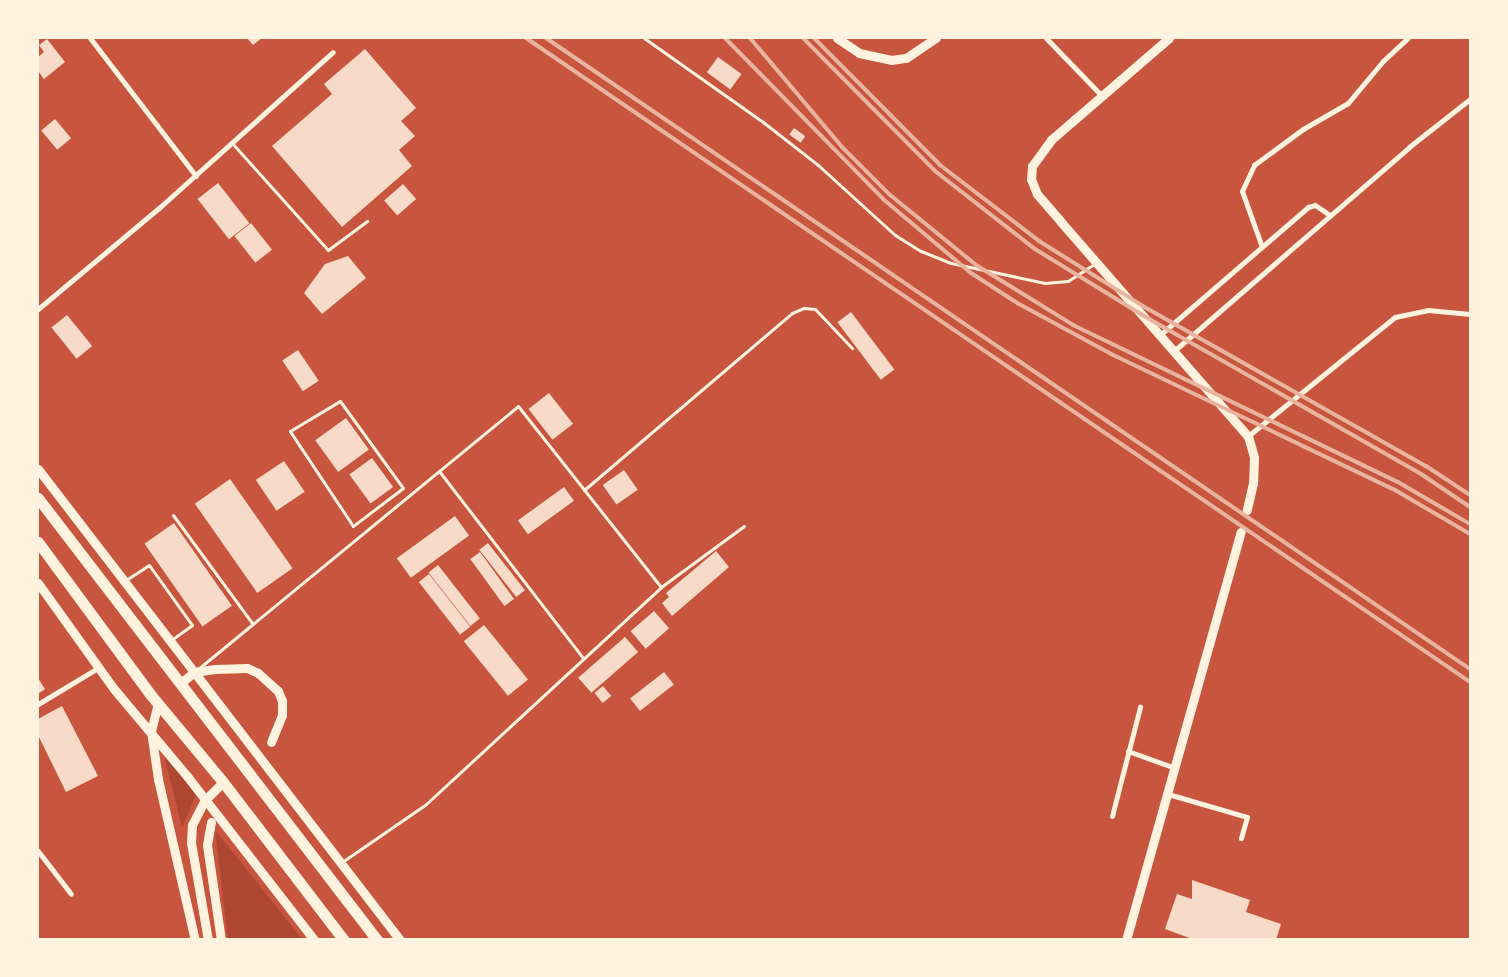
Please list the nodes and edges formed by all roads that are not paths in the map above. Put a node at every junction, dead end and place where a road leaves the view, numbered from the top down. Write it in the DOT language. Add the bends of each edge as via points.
graph roads {
  1 [pos="90,38"];
  2 [pos="644,38"];
  3 [pos="837,38"];
  4 [pos="936,38"];
  5 [pos="1046,38"];
  6 [pos="1169,38"];
  7 [pos="1408,38"];
  8 [pos="333,52"];
  9 [pos="1102,96"];
  10 [pos="1470,99"];
  11 [pos="232,143"];
  12 [pos="196,176"];
  13 [pos="1330,215"];
  14 [pos="367,221"];
  15 [pos="1262,247"];
  16 [pos="1096,262"];
  17 [pos="38,309"];
  18 [pos="1470,314"];
  19 [pos="1161,334"];
  20 [pos="852,348"];
  21 [pos="1175,350"];
  22 [pos="1248,436"];
  23 [pos="38,470"];
  24 [pos="438,471"];
  25 [pos="403,488"];
  26 [pos="584,490"];
  27 [pos="408,496"];
  28 [pos="38,498"];
  29 [pos="1246,510"];
  30 [pos="173,515"];
  31 [pos="744,526"];
  32 [pos="1240,532"];
  33 [pos="38,542"];
  34 [pos="124,582"];
  35 [pos="38,583"];
  36 [pos="661,587"];
  37 [pos="252,623"];
  38 [pos="170,641"];
  39 [pos="582,657"];
  40 [pos="98,668"];
  41 [pos="194,672"];
  42 [pos="182,682"];
  43 [pos="158,703"];
  44 [pos="38,704"];
  45 [pos="1140,707"];
  46 [pos="151,731"];
  47 [pos="271,742"];
  48 [pos="1128,751"];
  49 [pos="1175,768"];
  50 [pos="223,782"];
  51 [pos="1168,794"];
  52 [pos="205,800"];
  53 [pos="1112,816"];
  54 [pos="211,822"];
  55 [pos="1241,838"];
  56 [pos="38,851"];
  57 [pos="341,862"];
  58 [pos="71,894"];
  59 [pos="195,940"];
  60 [pos="208,940"];
  61 [pos="221,940"];
  62 [pos="314,940"];
  63 [pos="344,940"];
  64 [pos="377,940"];
  65 [pos="400,940"];
  66 [pos="1126,940"];
  1 -- 12 [label="street"];
  2 -- 16 [label="lane" via="763,122 818,165 895,235 921,250 952,263 1046,282 1068,281"];
  3 -- 4 [label="main road" via="859,53 891,60 906,58"];
  5 -- 9 [label="street"];
  6 -- 9 [label="main road"];
  7 -- 15 [label="street" via="1383,61 1348,103 1303,129 1254,165 1242,191"];
  8 -- 11 [label="street"];
  9 -- 16 [label="main road" via="1051,140 1032,166 1031,179 1038,194"];
  10 -- 13 [label="street"];
  11 -- 12 [label="street"];
  11 -- 14 [label="lane" via="328,250"];
  12 -- 17 [label="street"];
  13 -- 15 [label="street" via="1312,205"];
  13 -- 21 [label="street"];
  15 -- 19 [label="street"];
  16 -- 19 [label="main road"];
  18 -- 22 [label="street" via="1428,310 1395,317"];
  19 -- 21 [label="main road"];
  20 -- 26 [label="lane" via="815,309 804,308 792,313"];
  21 -- 22 [label="main road"];
  22 -- 29 [label="main road" via="1254,457 1253,483"];
  23 -- 34 [label="main road"];
  24 -- 26 [label="lane" via="518,406"];
  24 -- 27 [label="lane"];
  24 -- 39 [label="lane"];
  25 -- 25 [label="lane" via="340,401 290,432 353,526"];
  25 -- 27 [label="lane"];
  26 -- 36 [label="lane"];
  27 -- 37 [label="lane"];
  28 -- 42 [label="highway"];
  30 -- 37 [label="lane"];
  31 -- 36 [label="lane"];
  32 -- 49 [label="main road"];
  33 -- 43 [label="highway"];
  34 -- 38 [label="main road"];
  34 -- 38 [label="lane" via="148,565 192,625"];
  35 -- 40 [label="main road"];
  36 -- 39 [label="lane"];
  37 -- 41 [label="lane"];
  38 -- 41 [label="main road"];
  39 -- 57 [label="lane" via="457,778 425,805"];
  40 -- 44 [label="street"];
  40 -- 46 [label="main road"];
  41 -- 42 [label="main road"];
  41 -- 47 [label="main road" via="247,668 268,680 282,701 282,715"];
  41 -- 57 [label="main road"];
  42 -- 64 [label="highway"];
  43 -- 46 [label="main road"];
  43 -- 50 [label="highway"];
  45 -- 48 [label="street"];
  46 -- 52 [label="main road"];
  46 -- 59 [label="main road" via="158,779"];
  48 -- 49 [label="street"];
  48 -- 53 [label="street"];
  49 -- 51 [label="main road"];
  50 -- 52 [label="main road"];
  50 -- 63 [label="highway"];
  51 -- 55 [label="street" via="1248,817"];
  51 -- 66 [label="main road"];
  52 -- 60 [label="main road" via="192,825 191,843"];
  52 -- 62 [label="main road"];
  54 -- 61 [label="main road" via="208,845"];
  56 -- 58 [label="street"];
  57 -- 65 [label="main road"];
}
